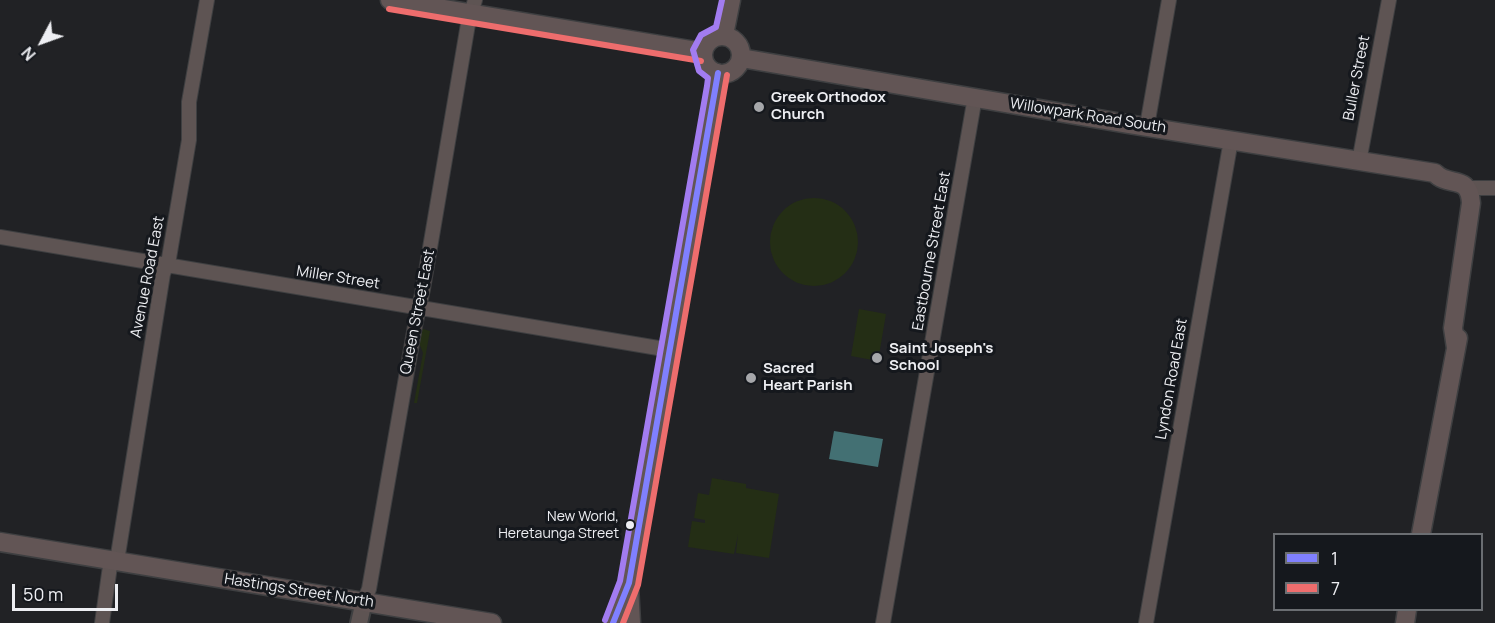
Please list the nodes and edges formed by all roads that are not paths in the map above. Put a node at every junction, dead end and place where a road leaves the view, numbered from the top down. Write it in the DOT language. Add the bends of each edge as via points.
graph roads {
  1 [pos="207,0"];
  2 [pos="390,0"];
  3 [pos="731,0"];
  4 [pos="1169,0"];
  5 [pos="1389,0"];
  6 [pos="473,6"];
  7 [pos="724,35"];
  8 [pos="702,52"];
  9 [pos="741,58"];
  10 [pos="718,73"];
  11 [pos="975,97"];
  12 [pos="1147,126"];
  13 [pos="1231,140"];
  14 [pos="1359,162"];
  15 [pos="1481,188"];
  16 [pos="0,237"];
  17 [pos="166,266"];
  18 [pos="419,308"];
  19 [pos="670,350"];
  20 [pos="1421,533"];
  21 [pos="0,542"];
  22 [pos="114,560"];
  23 [pos="629,583"];
  24 [pos="364,601"];
  25 [pos="102,623"];
  26 [pos="359,623"];
  27 [pos="492,623"];
  28 [pos="613,623"];
  29 [pos="631,623"];
  30 [pos="883,623"];
  31 [pos="1146,623"];
  1 -- 17 [label="street, Avenue Road East" via="189,102 189,140"];
  2 -- 6 [label="main road"];
  3 -- 7 [label="main road"];
  4 -- 12 [label="street"];
  5 -- 14 [label="street, Buller Street"];
  6 -- 8 [label="main road"];
  6 -- 18 [label="street, Queen Street East"];
  7 -- 8 [label="main road" via="709,40"];
  7 -- 9 [label="main road" via="735,40"];
  8 -- 10 [label="main road" via="707,67"];
  9 -- 10 [label="main road" via="730,72"];
  9 -- 11 [label="main road, Willowpark Road South"];
  10 -- 19 [label="main road"];
  11 -- 12 [label="main road, Willowpark Road South"];
  11 -- 30 [label="street, Eastbourne Street East"];
  12 -- 13 [label="main road, Willowpark Road South"];
  13 -- 14 [label="main road, Willowpark Road South"];
  13 -- 31 [label="street, Lyndon Road East"];
  14 -- 15 [label="main road, Willowpark Road South" via="1435,173 1440,179"];
  15 -- 20 [label="main road" via="1471,203 1453,328 1456,348"];
  16 -- 17 [label="street, Miller Street"];
  17 -- 18 [label="street, Miller Street"];
  17 -- 22 [label="street, Avenue Road East"];
  18 -- 19 [label="street, Miller Street"];
  18 -- 24 [label="street, Queen Street East"];
  19 -- 23 [label="main road"];
  21 -- 22 [label="main road, Hastings Street North"];
  22 -- 24 [label="main road, Hastings Street North"];
  22 -- 25 [label="street, Avenue Road East"];
  23 -- 28 [label="main road"];
  23 -- 29 [label="main road"];
  24 -- 26 [label="street, Queen Street East"];
  24 -- 27 [label="main road, Hastings Street North"];
}
